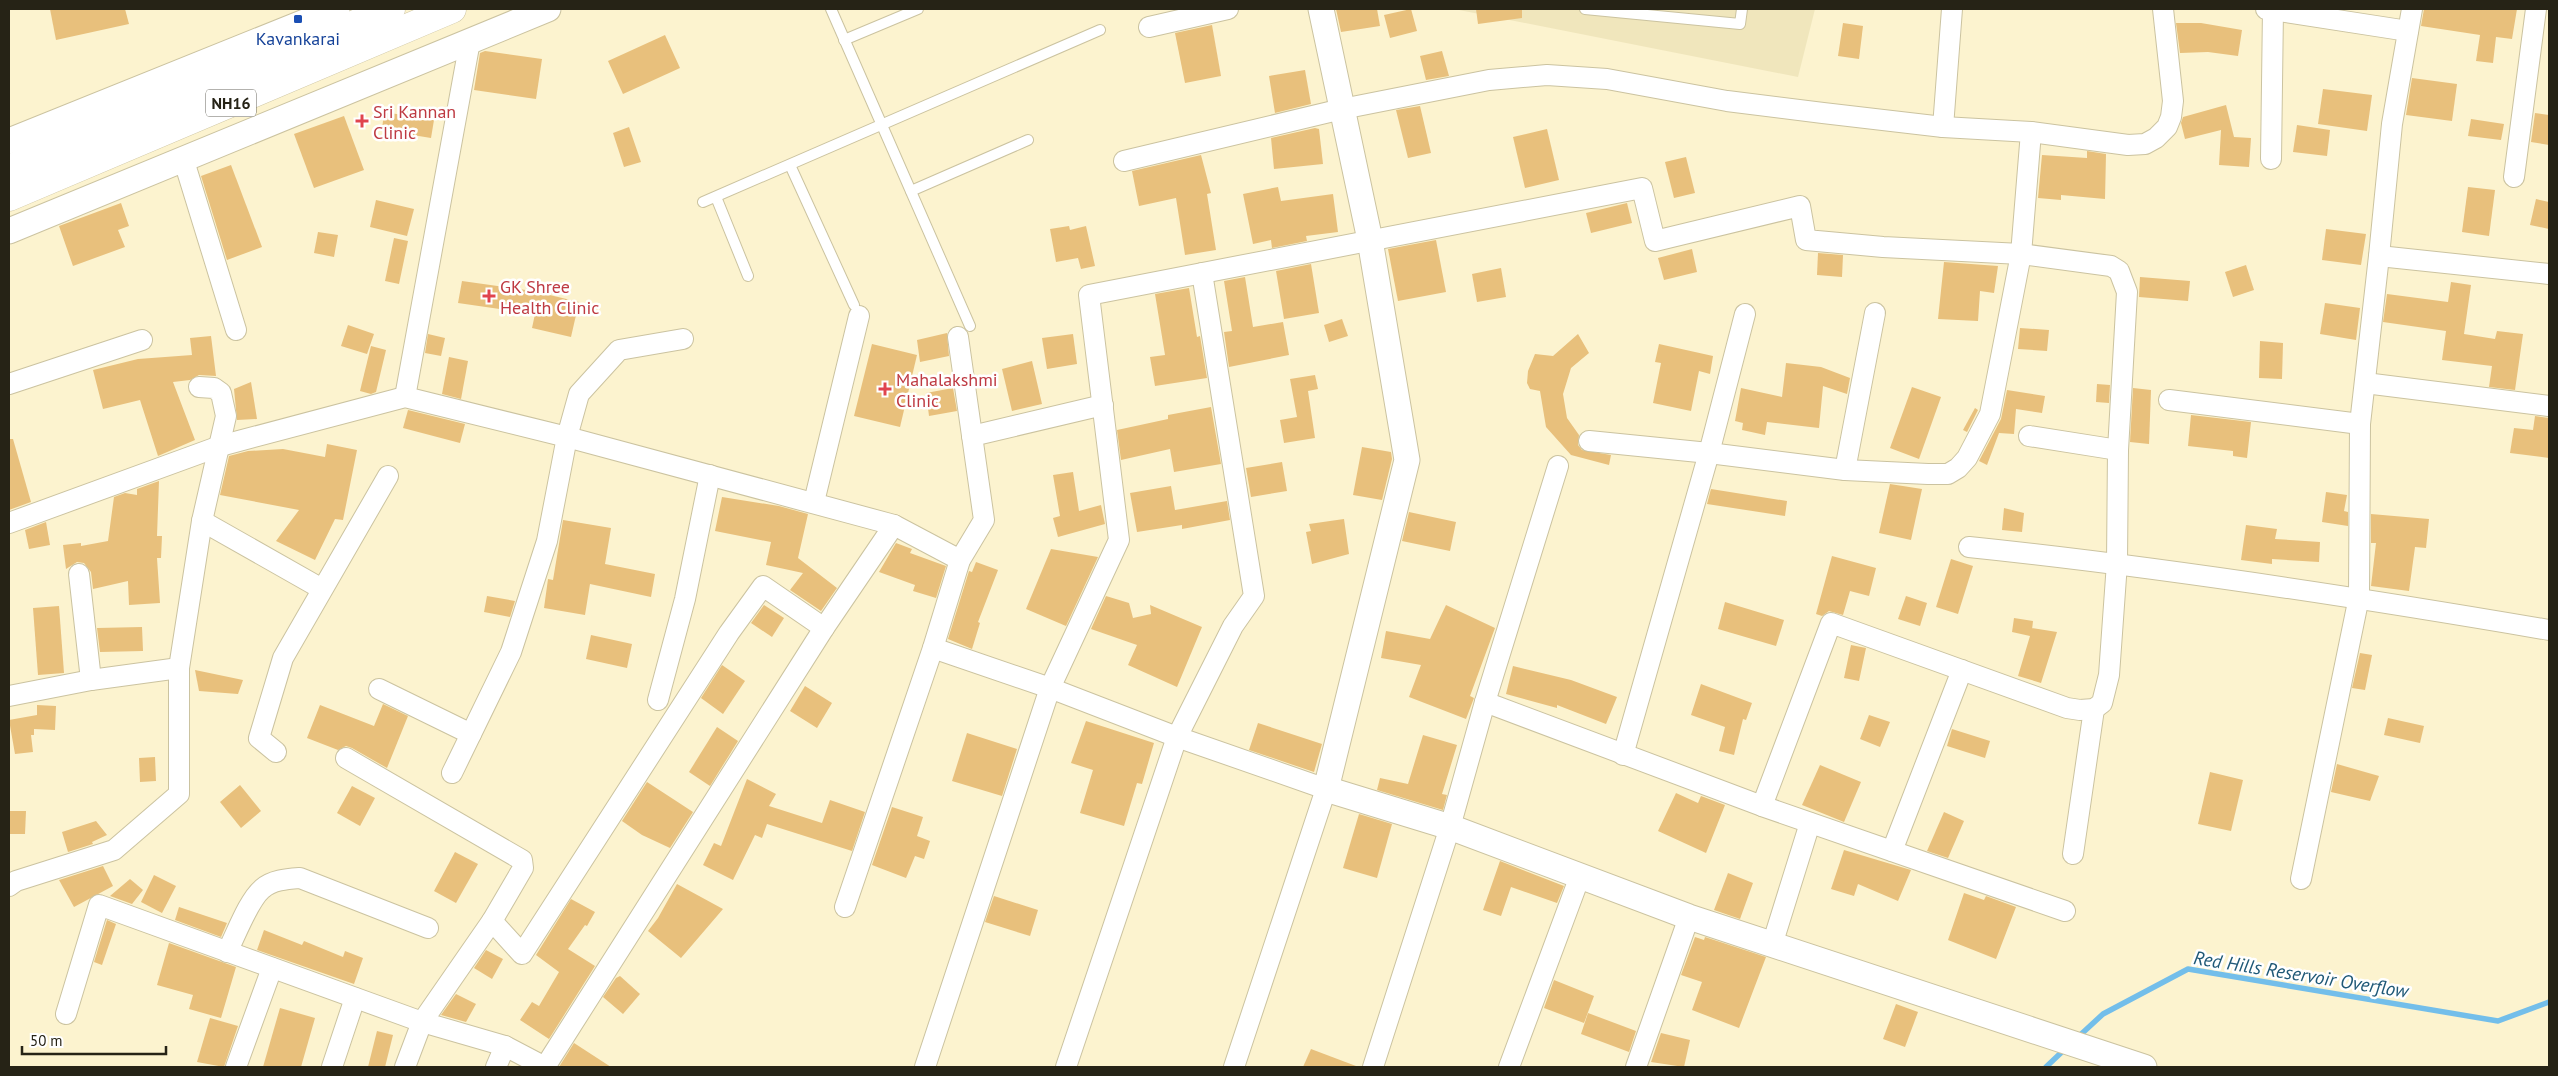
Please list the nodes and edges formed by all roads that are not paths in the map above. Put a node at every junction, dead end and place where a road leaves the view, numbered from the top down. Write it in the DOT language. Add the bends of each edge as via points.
graph roads {
  1 [pos="337,9"];
  2 [pos="390,9"];
  3 [pos="452,9"];
  4 [pos="548,9"];
  5 [pos="831,9"];
  6 [pos="918,9"];
  7 [pos="1228,9"];
  8 [pos="1321,9"];
  9 [pos="1585,9"];
  10 [pos="1742,9"];
  11 [pos="1952,9"];
  12 [pos="2163,9"];
  13 [pos="2271,9"];
  14 [pos="2412,9"];
  15 [pos="2536,9"];
  16 [pos="1149,27"];
  17 [pos="1100,30"];
  18 [pos="2408,31"];
  19 [pos="844,40"];
  20 [pos="470,42"];
  21 [pos="2540,45"];
  22 [pos="1342,108"];
  23 [pos="882,126"];
  24 [pos="1943,127"];
  25 [pos="2031,132"];
  26 [pos="1028,140"];
  27 [pos="9,141"];
  28 [pos="2271,159"];
  29 [pos="184,160"];
  30 [pos="1124,161"];
  31 [pos="790,165"];
  32 [pos="9,169"];
  33 [pos="2514,177"];
  34 [pos="910,191"];
  35 [pos="9,197"];
  36 [pos="716,197"];
  37 [pos="704,202"];
  38 [pos="9,231"];
  39 [pos="1370,240"];
  40 [pos="2021,254"];
  41 [pos="2380,256"];
  42 [pos="1202,273"];
  43 [pos="2549,274"];
  44 [pos="748,276"];
  45 [pos="856,310"];
  46 [pos="1875,313"];
  47 [pos="1744,314"];
  48 [pos="236,330"];
  49 [pos="964,331"];
  50 [pos="683,339"];
  51 [pos="142,340"];
  52 [pos="2365,382"];
  53 [pos="9,384"];
  54 [pos="199,388"];
  55 [pos="405,397"];
  56 [pos="2169,400"];
  57 [pos="1103,405"];
  58 [pos="2549,406"];
  59 [pos="2360,424"];
  60 [pos="972,436"];
  61 [pos="2028,436"];
  62 [pos="567,437"];
  63 [pos="1589,441"];
  64 [pos="220,446"];
  65 [pos="2118,450"];
  66 [pos="1709,453"];
  67 [pos="1558,466"];
  68 [pos="1845,470"];
  69 [pos="710,474"];
  70 [pos="388,476"];
  71 [pos="814,502"];
  72 [pos="202,521"];
  73 [pos="9,523"];
  74 [pos="894,525"];
  75 [pos="1969,547"];
  76 [pos="960,560"];
  77 [pos="2117,563"];
  78 [pos="79,574"];
  79 [pos="322,589"];
  80 [pos="2359,597"];
  81 [pos="824,628"];
  82 [pos="2549,630"];
  83 [pos="933,648"];
  84 [pos="179,668"];
  85 [pos="1962,670"];
  86 [pos="91,680"];
  87 [pos="1050,688"];
  88 [pos="379,689"];
  89 [pos="9,696"];
  90 [pos="658,700"];
  91 [pos="1485,702"];
  92 [pos="2094,709"];
  93 [pos="471,734"];
  94 [pos="1176,737"];
  95 [pos="276,752"];
  96 [pos="1623,755"];
  97 [pos="346,758"];
  98 [pos="452,772"];
  99 [pos="1326,789"];
  100 [pos="1762,806"];
  101 [pos="1810,823"];
  102 [pos="1450,827"];
  103 [pos="1892,852"];
  104 [pos="2073,854"];
  105 [pos="1580,876"];
  106 [pos="2302,879"];
  107 [pos="9,886"];
  108 [pos="845,907"];
  109 [pos="2065,911"];
  110 [pos="1689,917"];
  111 [pos="492,920"];
  112 [pos="428,928"];
  113 [pos="1772,945"];
  114 [pos="227,952"];
  115 [pos="272,968"];
  116 [pos="355,998"];
  117 [pos="66,1014"];
  118 [pos="422,1022"];
  119 [pos="505,1046"];
  120 [pos="1643,1066"];
  121 [pos="236,1067"];
  122 [pos="332,1067"];
  123 [pos="405,1067"];
  124 [pos="496,1067"];
  125 [pos="545,1067"];
  126 [pos="925,1067"];
  127 [pos="1066,1067"];
  128 [pos="1234,1067"];
  129 [pos="1373,1067"];
  130 [pos="1509,1067"];
  131 [pos="2144,1067"];
  1 -- 27 [label="street"];
  2 -- 32 [label="highway, NH16"];
  3 -- 35 [label="highway, NH16"];
  4 -- 20 [label="street"];
  5 -- 19 [label="lane"];
  6 -- 19 [label="lane"];
  7 -- 16 [label="street"];
  8 -- 22 [label="street"];
  9 -- 10 [label="lane" via="1740,24"];
  11 -- 24 [label="street"];
  12 -- 25 [label="street" via="2173,100 2167,127 2156,138 2145,144 2128,144"];
  13 -- 18 [label="street"];
  13 -- 28 [label="street"];
  14 -- 18 [label="street"];
  15 -- 21 [label="street"];
  17 -- 23 [label="lane"];
  18 -- 41 [label="street" via="2392,124"];
  19 -- 23 [label="lane"];
  20 -- 29 [label="street"];
  20 -- 55 [label="street"];
  21 -- 33 [label="street"];
  22 -- 24 [label="street" via="1489,80 1547,75 1607,79 1727,101"];
  22 -- 30 [label="street"];
  22 -- 39 [label="street"];
  23 -- 31 [label="lane"];
  23 -- 34 [label="lane"];
  24 -- 25 [label="street"];
  25 -- 40 [label="street"];
  26 -- 34 [label="lane"];
  29 -- 38 [label="street"];
  29 -- 48 [label="street"];
  31 -- 36 [label="lane"];
  31 -- 45 [label="lane"];
  34 -- 49 [label="lane"];
  36 -- 37 [label="lane"];
  36 -- 44 [label="lane"];
  39 -- 40 [label="street" via="1642,188 1655,240 1800,206 1806,240"];
  39 -- 42 [label="street"];
  39 -- 99 [label="street" via="1407,460"];
  40 -- 65 [label="street" via="2111,266 2124,278 2127,292"];
  40 -- 68 [label="street" via="1990,414 1967,458 1948,474"];
  41 -- 43 [label="street"];
  41 -- 52 [label="street"];
  42 -- 57 [label="street" via="1090,295"];
  42 -- 94 [label="street" via="1254,596 1233,626"];
  45 -- 71 [label="street"];
  46 -- 68 [label="street"];
  47 -- 66 [label="street"];
  49 -- 60 [label="street"];
  50 -- 62 [label="street" via="619,350 579,394"];
  51 -- 53 [label="street"];
  52 -- 58 [label="street"];
  52 -- 59 [label="street"];
  54 -- 64 [label="street" via="214,388 221,393 226,416"];
  55 -- 62 [label="street"];
  55 -- 64 [label="street"];
  56 -- 59 [label="street"];
  57 -- 60 [label="street"];
  57 -- 87 [label="street" via="1119,540"];
  59 -- 80 [label="street"];
  60 -- 76 [label="street" via="984,520"];
  61 -- 65 [label="street"];
  62 -- 69 [label="street"];
  62 -- 93 [label="street" via="547,542 511,652"];
  63 -- 66 [label="street"];
  64 -- 72 [label="street"];
  64 -- 73 [label="street"];
  65 -- 77 [label="street"];
  66 -- 68 [label="street"];
  66 -- 96 [label="street"];
  67 -- 91 [label="street"];
  69 -- 71 [label="street"];
  69 -- 90 [label="street" via="685,599"];
  70 -- 79 [label="street"];
  71 -- 74 [label="street"];
  72 -- 79 [label="street"];
  72 -- 84 [label="street"];
  74 -- 76 [label="street"];
  74 -- 81 [label="street"];
  75 -- 77 [label="street"];
  76 -- 83 [label="street"];
  77 -- 80 [label="street"];
  77 -- 92 [label="street" via="2109,675 2102,703"];
  78 -- 86 [label="street"];
  79 -- 95 [label="street" via="283,658 259,738"];
  80 -- 82 [label="street"];
  80 -- 106 [label="street"];
  81 -- 111 [label="street" via="763,586 729,633 522,954"];
  81 -- 125 [label="street"];
  83 -- 87 [label="street"];
  83 -- 108 [label="street"];
  84 -- 86 [label="street"];
  84 -- 107 [label="street" via="179,794 114,850 16,880"];
  85 -- 92 [label="street" via="2067,708"];
  85 -- 100 [label="street" via="1831,623"];
  85 -- 103 [label="street"];
  86 -- 89 [label="street"];
  87 -- 94 [label="street"];
  87 -- 126 [label="street"];
  88 -- 93 [label="street"];
  91 -- 96 [label="street"];
  91 -- 102 [label="street"];
  92 -- 104 [label="street"];
  93 -- 98 [label="street"];
  94 -- 99 [label="street"];
  94 -- 127 [label="street"];
  96 -- 100 [label="street"];
  97 -- 111 [label="street" via="522,860 523,868"];
  99 -- 102 [label="street"];
  99 -- 128 [label="street"];
  100 -- 101 [label="street"];
  101 -- 103 [label="street"];
  101 -- 113 [label="street"];
  102 -- 105 [label="street"];
  102 -- 129 [label="street"];
  103 -- 109 [label="street"];
  105 -- 110 [label="street"];
  105 -- 130 [label="street"];
  110 -- 113 [label="street"];
  110 -- 120 [label="street"];
  111 -- 118 [label="street"];
  112 -- 114 [label="street" via="300,878 282,879 262,889"];
  113 -- 131 [label="street"];
  114 -- 115 [label="street"];
  114 -- 117 [label="street" via="99,905"];
  115 -- 116 [label="street"];
  115 -- 121 [label="street"];
  116 -- 118 [label="street"];
  116 -- 122 [label="street"];
  118 -- 119 [label="street"];
  118 -- 123 [label="street"];
  119 -- 124 [label="street"];
  119 -- 125 [label="street"];
}
